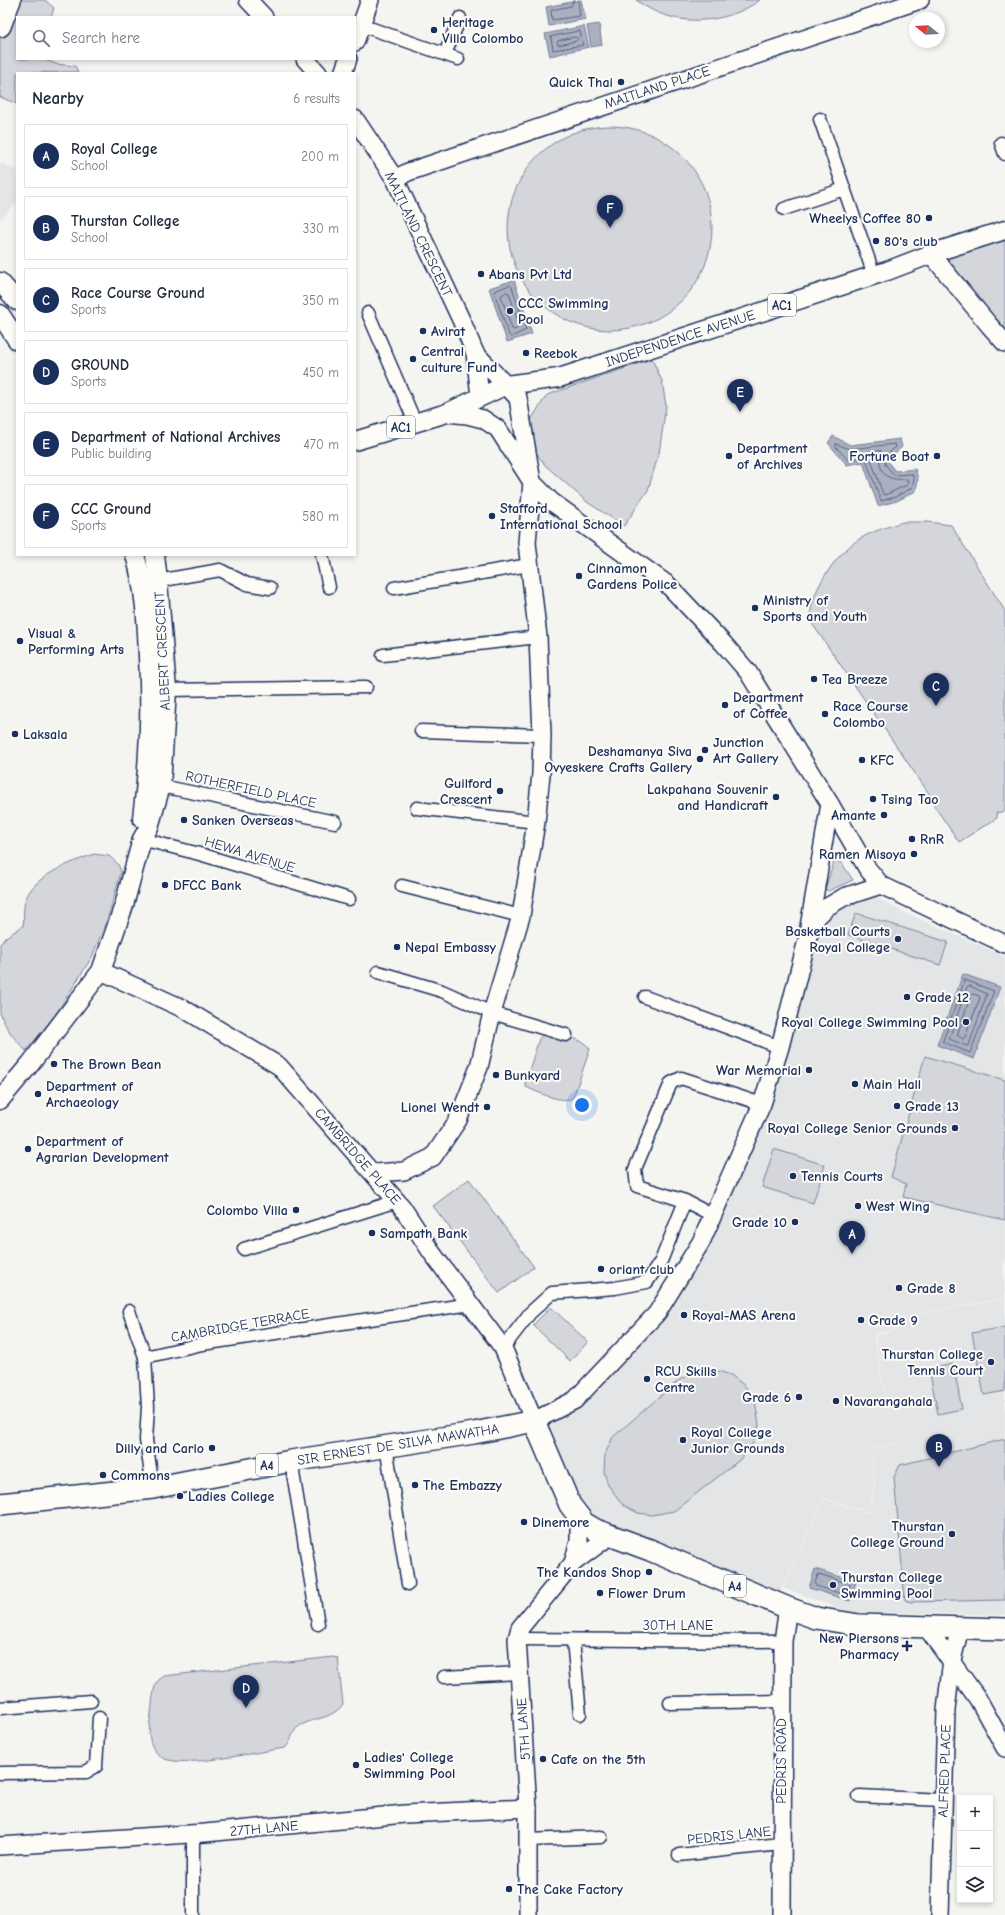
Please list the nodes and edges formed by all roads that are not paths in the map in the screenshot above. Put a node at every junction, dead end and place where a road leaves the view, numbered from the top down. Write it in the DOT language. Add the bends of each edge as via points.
graph roads {
  1 [pos="10,0"];
  2 [pos="248,0"];
  3 [pos="370,0"];
  4 [pos="920,0"];
  5 [pos="263,16"];
  6 [pos="460,18"];
  7 [pos="361,25"];
  8 [pos="0,26"];
  9 [pos="356,39"];
  10 [pos="445,54"];
  11 [pos="458,59"];
  12 [pos="306,60"];
  13 [pos="348,60"];
  14 [pos="317,72"];
  15 [pos="343,72"];
  16 [pos="820,119"];
  17 [pos="356,120"];
  18 [pos="395,178"];
  19 [pos="844,188"];
  20 [pos="784,209"];
  21 [pos="1005,230"];
  22 [pos="931,254"];
  23 [pos="874,276"];
  24 [pos="368,313"];
  25 [pos="0,314"];
  26 [pos="16,338"];
  27 [pos="1005,343"];
  28 [pos="475,353"];
  29 [pos="506,385"];
  30 [pos="480,396"];
  31 [pos="447,413"];
  32 [pos="415,422"];
  33 [pos="356,441"];
  34 [pos="532,482"];
  35 [pos="135,556"];
  36 [pos="155,556"];
  37 [pos="322,556"];
  38 [pos="529,565"];
  39 [pos="158,581"];
  40 [pos="329,587"];
  41 [pos="270,588"];
  42 [pos="394,588"];
  43 [pos="538,637"];
  44 [pos="148,651"];
  45 [pos="383,655"];
  46 [pos="165,666"];
  47 [pos="366,687"];
  48 [pos="167,690"];
  49 [pos="421,731"];
  50 [pos="542,735"];
  51 [pos="161,786"];
  52 [pos="830,804"];
  53 [pos="417,808"];
  54 [pos="335,822"];
  55 [pos="536,822"];
  56 [pos="142,839"];
  57 [pos="881,885"];
  58 [pos="402,886"];
  59 [pos="349,899"];
  60 [pos="521,916"];
  61 [pos="808,936"];
  62 [pos="1005,944"];
  63 [pos="101,971"];
  64 [pos="378,972"];
  65 [pos="644,998"];
  66 [pos="492,1013"];
  67 [pos="566,1035"];
  68 [pos="780,1047"];
  69 [pos="0,1100"];
  70 [pos="762,1104"];
  71 [pos="374,1173"];
  72 [pos="397,1201"];
  73 [pos="685,1201"];
  74 [pos="714,1216"];
  75 [pos="244,1249"];
  76 [pos="471,1304"];
  77 [pos="129,1311"];
  78 [pos="503,1348"];
  79 [pos="145,1357"];
  80 [pos="534,1421"];
  81 [pos="386,1446"];
  82 [pos="291,1461"];
  83 [pos="153,1488"];
  84 [pos="0,1504"];
  85 [pos="579,1516"];
  86 [pos="611,1535"];
  87 [pos="573,1563"];
  88 [pos="408,1584"];
  89 [pos="788,1608"];
  90 [pos="318,1624"];
  91 [pos="927,1628"];
  92 [pos="960,1628"];
  93 [pos="1005,1629"];
  94 [pos="517,1639"];
  95 [pos="573,1640"];
  96 [pos="782,1641"];
  97 [pos="952,1660"];
  98 [pos="519,1673"];
  99 [pos="444,1677"];
  100 [pos="91,1701"];
  101 [pos="782,1701"];
  102 [pos="670,1703"];
  103 [pos="0,1708"];
  104 [pos="580,1714"];
  105 [pos="99,1718"];
  106 [pos="1005,1748"];
  107 [pos="0,1773"];
  108 [pos="859,1796"];
  109 [pos="942,1800"];
  110 [pos="528,1808"];
  111 [pos="193,1834"];
  112 [pos="601,1837"];
  113 [pos="528,1840"];
  114 [pos="781,1844"];
  115 [pos="0,1846"];
  116 [pos="680,1855"];
  117 [pos="193,1915"];
  118 [pos="528,1915"];
  119 [pos="782,1915"];
  120 [pos="940,1915"];
  1 -- 8 [label="highway"];
  2 -- 5 [label="main road"];
  3 -- 7 [label="main road"];
  4 -- 18 [label="main road, MAITLAND PLACE" via="524,132"];
  6 -- 10 [label="street"];
  7 -- 9 [label="main road"];
  7 -- 10 [label="street"];
  10 -- 11 [label="street"];
  12 -- 14 [label="main road"];
  13 -- 15 [label="main road"];
  16 -- 19 [label="street"];
  17 -- 18 [label="main road, MAITLAND CRESCENT"];
  18 -- 28 [label="main road, MAITLAND CRESCENT"];
  19 -- 20 [label="street"];
  19 -- 23 [label="street"];
  21 -- 22 [label="main road, INDEPENDENCE AVENUE / AC1"];
  22 -- 23 [label="main road, INDEPENDENCE AVENUE / AC1"];
  22 -- 27 [label="main road"];
  23 -- 29 [label="main road, INDEPENDENCE AVENUE / AC1" via="559,378"];
  24 -- 32 [label="street"];
  25 -- 26 [label="main road"];
  28 -- 29 [label="main road, MAITLAND CRESCENT"];
  28 -- 30 [label="main road, MAITLAND CRESCENT"];
  29 -- 30 [label="main road, INDEPENDENCE AVENUE / AC1"];
  29 -- 34 [label="main road, MAITLAND CRESCENT" via="518,398"];
  30 -- 31 [label="main road, INDEPENDENCE AVENUE / AC1"];
  31 -- 32 [label="main road, INDEPENDENCE AVENUE / AC1"];
  31 -- 34 [label="main road" via="483,419 498,429"];
  32 -- 33 [label="main road, INDEPENDENCE AVENUE / AC1"];
  34 -- 38 [label="main road, MAITLAND CRESCENT" via="527,543"];
  34 -- 52 [label="main road" via="552,502 668,585 724,643 748,672"];
  35 -- 44 [label="main road, ALBERT CRESCENT" via="146,611"];
  36 -- 39 [label="main road, ALBERT CRESCENT"];
  37 -- 40 [label="street"];
  38 -- 42 [label="street"];
  38 -- 43 [label="main road, MAITLAND CRESCENT"];
  39 -- 41 [label="street" via="220,570 247,584"];
  39 -- 46 [label="main road, ALBERT CRESCENT"];
  43 -- 45 [label="street"];
  43 -- 50 [label="main road, MAITLAND CRESCENT"];
  44 -- 46 [label="main road"];
  44 -- 56 [label="main road, ALBERT CRESCENT" via="150,705"];
  46 -- 48 [label="main road, ALBERT CRESCENT"];
  47 -- 48 [label="street"];
  48 -- 51 [label="main road, ALBERT CRESCENT"];
  49 -- 50 [label="street"];
  50 -- 55 [label="main road, MAITLAND CRESCENT"];
  51 -- 54 [label="street, ROTHERFIELD PLACE"];
  51 -- 56 [label="main road, ALBERT CRESCENT" via="149,826"];
  52 -- 57 [label="main road" via="867,868"];
  52 -- 61 [label="main road"];
  53 -- 55 [label="street"];
  55 -- 60 [label="main road, MAITLAND CRESCENT"];
  56 -- 59 [label="street, HEWA AVENUE"];
  56 -- 63 [label="main road, ALBERT CRESCENT" via="124,905"];
  57 -- 61 [label="main road" via="844,897 827,907 817,917"];
  57 -- 62 [label="main road"];
  58 -- 60 [label="street"];
  60 -- 66 [label="main road, MAITLAND CRESCENT"];
  61 -- 68 [label="main road"];
  63 -- 69 [label="main road, ALBERT CRESCENT"];
  63 -- 71 [label="main road, CAMBRIDGE PLACE" via="184,1009 279,1066"];
  64 -- 66 [label="street" via="442,991"];
  65 -- 68 [label="street"];
  66 -- 67 [label="street"];
  66 -- 71 [label="main road, MAITLAND CRESCENT" via="479,1067 458,1120 433,1157 404,1171"];
  68 -- 70 [label="main road"];
  70 -- 73 [label="street" via="681,1078 671,1083 635,1169 637,1186"];
  70 -- 74 [label="main road"];
  71 -- 72 [label="main road, CAMBRIDGE PLACE"];
  72 -- 75 [label="street"];
  72 -- 76 [label="main road, CAMBRIDGE PLACE"];
  73 -- 74 [label="street"];
  73 -- 78 [label="street" via="661,1261 647,1282 615,1288 552,1293 530,1313"];
  74 -- 80 [label="main road" via="657,1313 575,1400"];
  76 -- 78 [label="main road, CAMBRIDGE PLACE"];
  76 -- 79 [label="street, CAMBRIDGE TERRACE" via="202,1344"];
  77 -- 79 [label="street"];
  78 -- 80 [label="main road, CAMBRIDGE PLACE"];
  79 -- 83 [label="street" via="148,1407 146,1440"];
  80 -- 81 [label="highway, SIR ERNEST DE SILVA MAWATHA / A4"];
  80 -- 85 [label="highway, A4" via="570,1505"];
  81 -- 82 [label="highway, SIR ERNEST DE SILVA MAWATHA / A4"];
  81 -- 88 [label="street"];
  82 -- 83 [label="highway, SIR ERNEST DE SILVA MAWATHA / A4"];
  82 -- 90 [label="street"];
  83 -- 84 [label="highway, SIR ERNEST DE SILVA MAWATHA / A4"];
  85 -- 86 [label="highway, A4" via="584,1523"];
  85 -- 87 [label="main road, 5TH LANE" via="579,1542"];
  86 -- 87 [label="main road, 5TH LANE"];
  86 -- 89 [label="highway, A4"];
  87 -- 94 [label="main road, 5TH LANE" via="520,1628"];
  89 -- 91 [label="highway, A4" via="816,1618 859,1624"];
  89 -- 96 [label="main road, PEDRIS ROAD"];
  91 -- 92 [label="highway, A4"];
  91 -- 97 [label="main road"];
  92 -- 93 [label="highway, A4"];
  92 -- 97 [label="main road, ALFRED PLACE"];
  94 -- 95 [label="street, 30TH LANE"];
  94 -- 98 [label="main road, 5TH LANE"];
  95 -- 96 [label="street, 30TH LANE"];
  95 -- 104 [label="street"];
  96 -- 101 [label="main road, PEDRIS ROAD"];
  97 -- 106 [label="main road" via="978,1699"];
  97 -- 109 [label="main road, ALFRED PLACE" via="946,1710"];
  98 -- 99 [label="street"];
  98 -- 110 [label="main road, 5TH LANE"];
  100 -- 103 [label="street"];
  101 -- 102 [label="street"];
  101 -- 114 [label="main road, PEDRIS ROAD"];
  105 -- 107 [label="street" via="96,1766 86,1772"];
  108 -- 109 [label="street"];
  109 -- 120 [label="main road, ALFRED PLACE"];
  110 -- 111 [label="main road, 27TH LANE" via="405,1814"];
  110 -- 113 [label="main road, 5TH LANE"];
  111 -- 115 [label="main road, 27TH LANE"];
  111 -- 117 [label="street"];
  112 -- 113 [label="street"];
  113 -- 118 [label="main road, 5TH LANE"];
  114 -- 116 [label="street, PEDRIS LANE"];
  114 -- 119 [label="main road, PEDRIS ROAD"];
}
